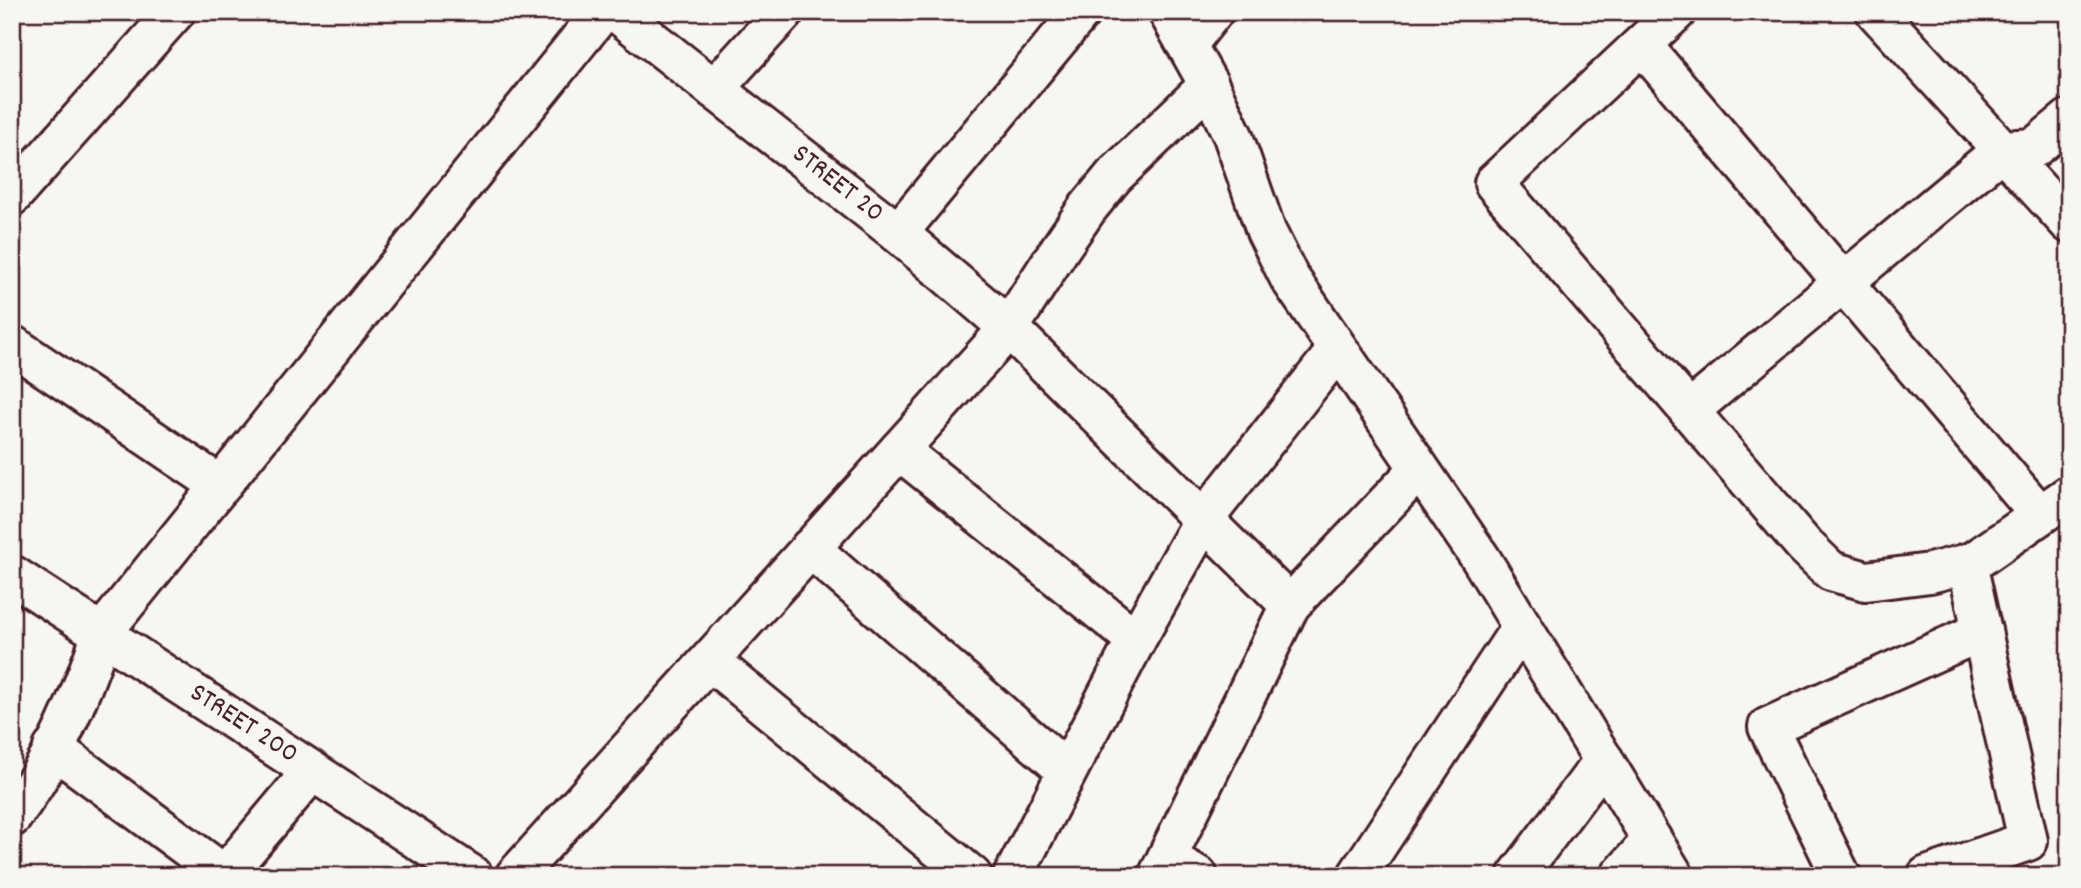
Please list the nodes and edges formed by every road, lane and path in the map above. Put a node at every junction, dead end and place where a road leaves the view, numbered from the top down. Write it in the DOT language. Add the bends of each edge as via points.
graph roads {
  1 [pos="175,12"];
  2 [pos="602,12"];
  3 [pos="617,12"];
  4 [pos="784,12"];
  5 [pos="1081,12"];
  6 [pos="1213,12"];
  7 [pos="1676,12"];
  8 [pos="1876,12"];
  9 [pos="1178,28"];
  10 [pos="1642,45"];
  11 [pos="1209,86"];
  12 [pos="714,89"];
  13 [pos="2069,119"];
  14 [pos="2002,150"];
  15 [pos="12,196"];
  16 [pos="2069,223"];
  17 [pos="898,233"];
  18 [pos="1843,283"];
  19 [pos="1009,328"];
  20 [pos="12,345"];
  21 [pos="1337,350"];
  22 [pos="1689,411"];
  23 [pos="899,450"];
  24 [pos="1419,469"];
  25 [pos="221,486"];
  26 [pos="2054,505"];
  27 [pos="1204,519"];
  28 [pos="810,548"];
  29 [pos="1967,563"];
  30 [pos="12,575"];
  31 [pos="1290,605"];
  32 [pos="1522,626"];
  33 [pos="1982,631"];
  34 [pos="102,633"];
  35 [pos="1136,640"];
  36 [pos="710,661"];
  37 [pos="53,748"];
  38 [pos="1604,760"];
  39 [pos="313,771"];
  40 [pos="1067,771"];
  41 [pos="12,817"];
  42 [pos="1652,840"];
  43 [pos="1174,870"];
  44 [pos="225,875"];
  45 [pos="473,876"];
  46 [pos="515,876"];
  47 [pos="972,876"];
  48 [pos="1013,876"];
  49 [pos="1357,876"];
  50 [pos="1517,876"];
  51 [pos="1620,876"];
  52 [pos="1674,876"];
  53 [pos="1841,876"];
  54 [pos="1927,876"];
  1 -- 15 [label="street"];
  2 -- 25 [label="street"];
  3 -- 12 [label="street, STREET 20"];
  4 -- 12 [label="street"];
  5 -- 17 [label="street, STREET 20"];
  6 -- 9 [label="street"];
  7 -- 10 [label="street"];
  8 -- 14 [label="street"];
  9 -- 11 [label="street"];
  10 -- 18 [label="street"];
  10 -- 22 [label="street" via="1494,183"];
  11 -- 19 [label="street" via="1114,176"];
  11 -- 21 [label="street" via="1233,136 1266,231 1289,277"];
  12 -- 17 [label="street, STREET 20"];
  13 -- 14 [label="street" via="2034,148"];
  14 -- 16 [label="street"];
  14 -- 18 [label="street"];
  17 -- 19 [label="street"];
  18 -- 22 [label="street"];
  18 -- 26 [label="street"];
  19 -- 23 [label="street"];
  19 -- 27 [label="street"];
  20 -- 25 [label="street"];
  21 -- 24 [label="street"];
  21 -- 27 [label="street"];
  22 -- 29 [label="street" via="1831,571 1866,581"];
  23 -- 28 [label="street"];
  23 -- 35 [label="street"];
  24 -- 31 [label="street"];
  24 -- 32 [label="street"];
  25 -- 34 [label="street"];
  26 -- 29 [label="street"];
  27 -- 31 [label="street"];
  27 -- 35 [label="street"];
  28 -- 36 [label="street"];
  28 -- 40 [label="street"];
  29 -- 33 [label="street"];
  30 -- 34 [label="street, STREET 200"];
  31 -- 43 [label="street"];
  32 -- 38 [label="street"];
  32 -- 49 [label="street"];
  33 -- 53 [label="street" via="1768,727"];
  33 -- 54 [label="street" via="2028,841"];
  34 -- 37 [label="street" via="83,688"];
  34 -- 39 [label="street, STREET 200"];
  35 -- 40 [label="street"];
  36 -- 46 [label="street"];
  36 -- 47 [label="street"];
  37 -- 41 [label="street" via="34,788"];
  37 -- 44 [label="street"];
  38 -- 42 [label="street"];
  38 -- 50 [label="street"];
  39 -- 44 [label="street"];
  39 -- 45 [label="street, STREET 200"];
  40 -- 48 [label="street"];
  42 -- 51 [label="street"];
  42 -- 52 [label="street"];
}
